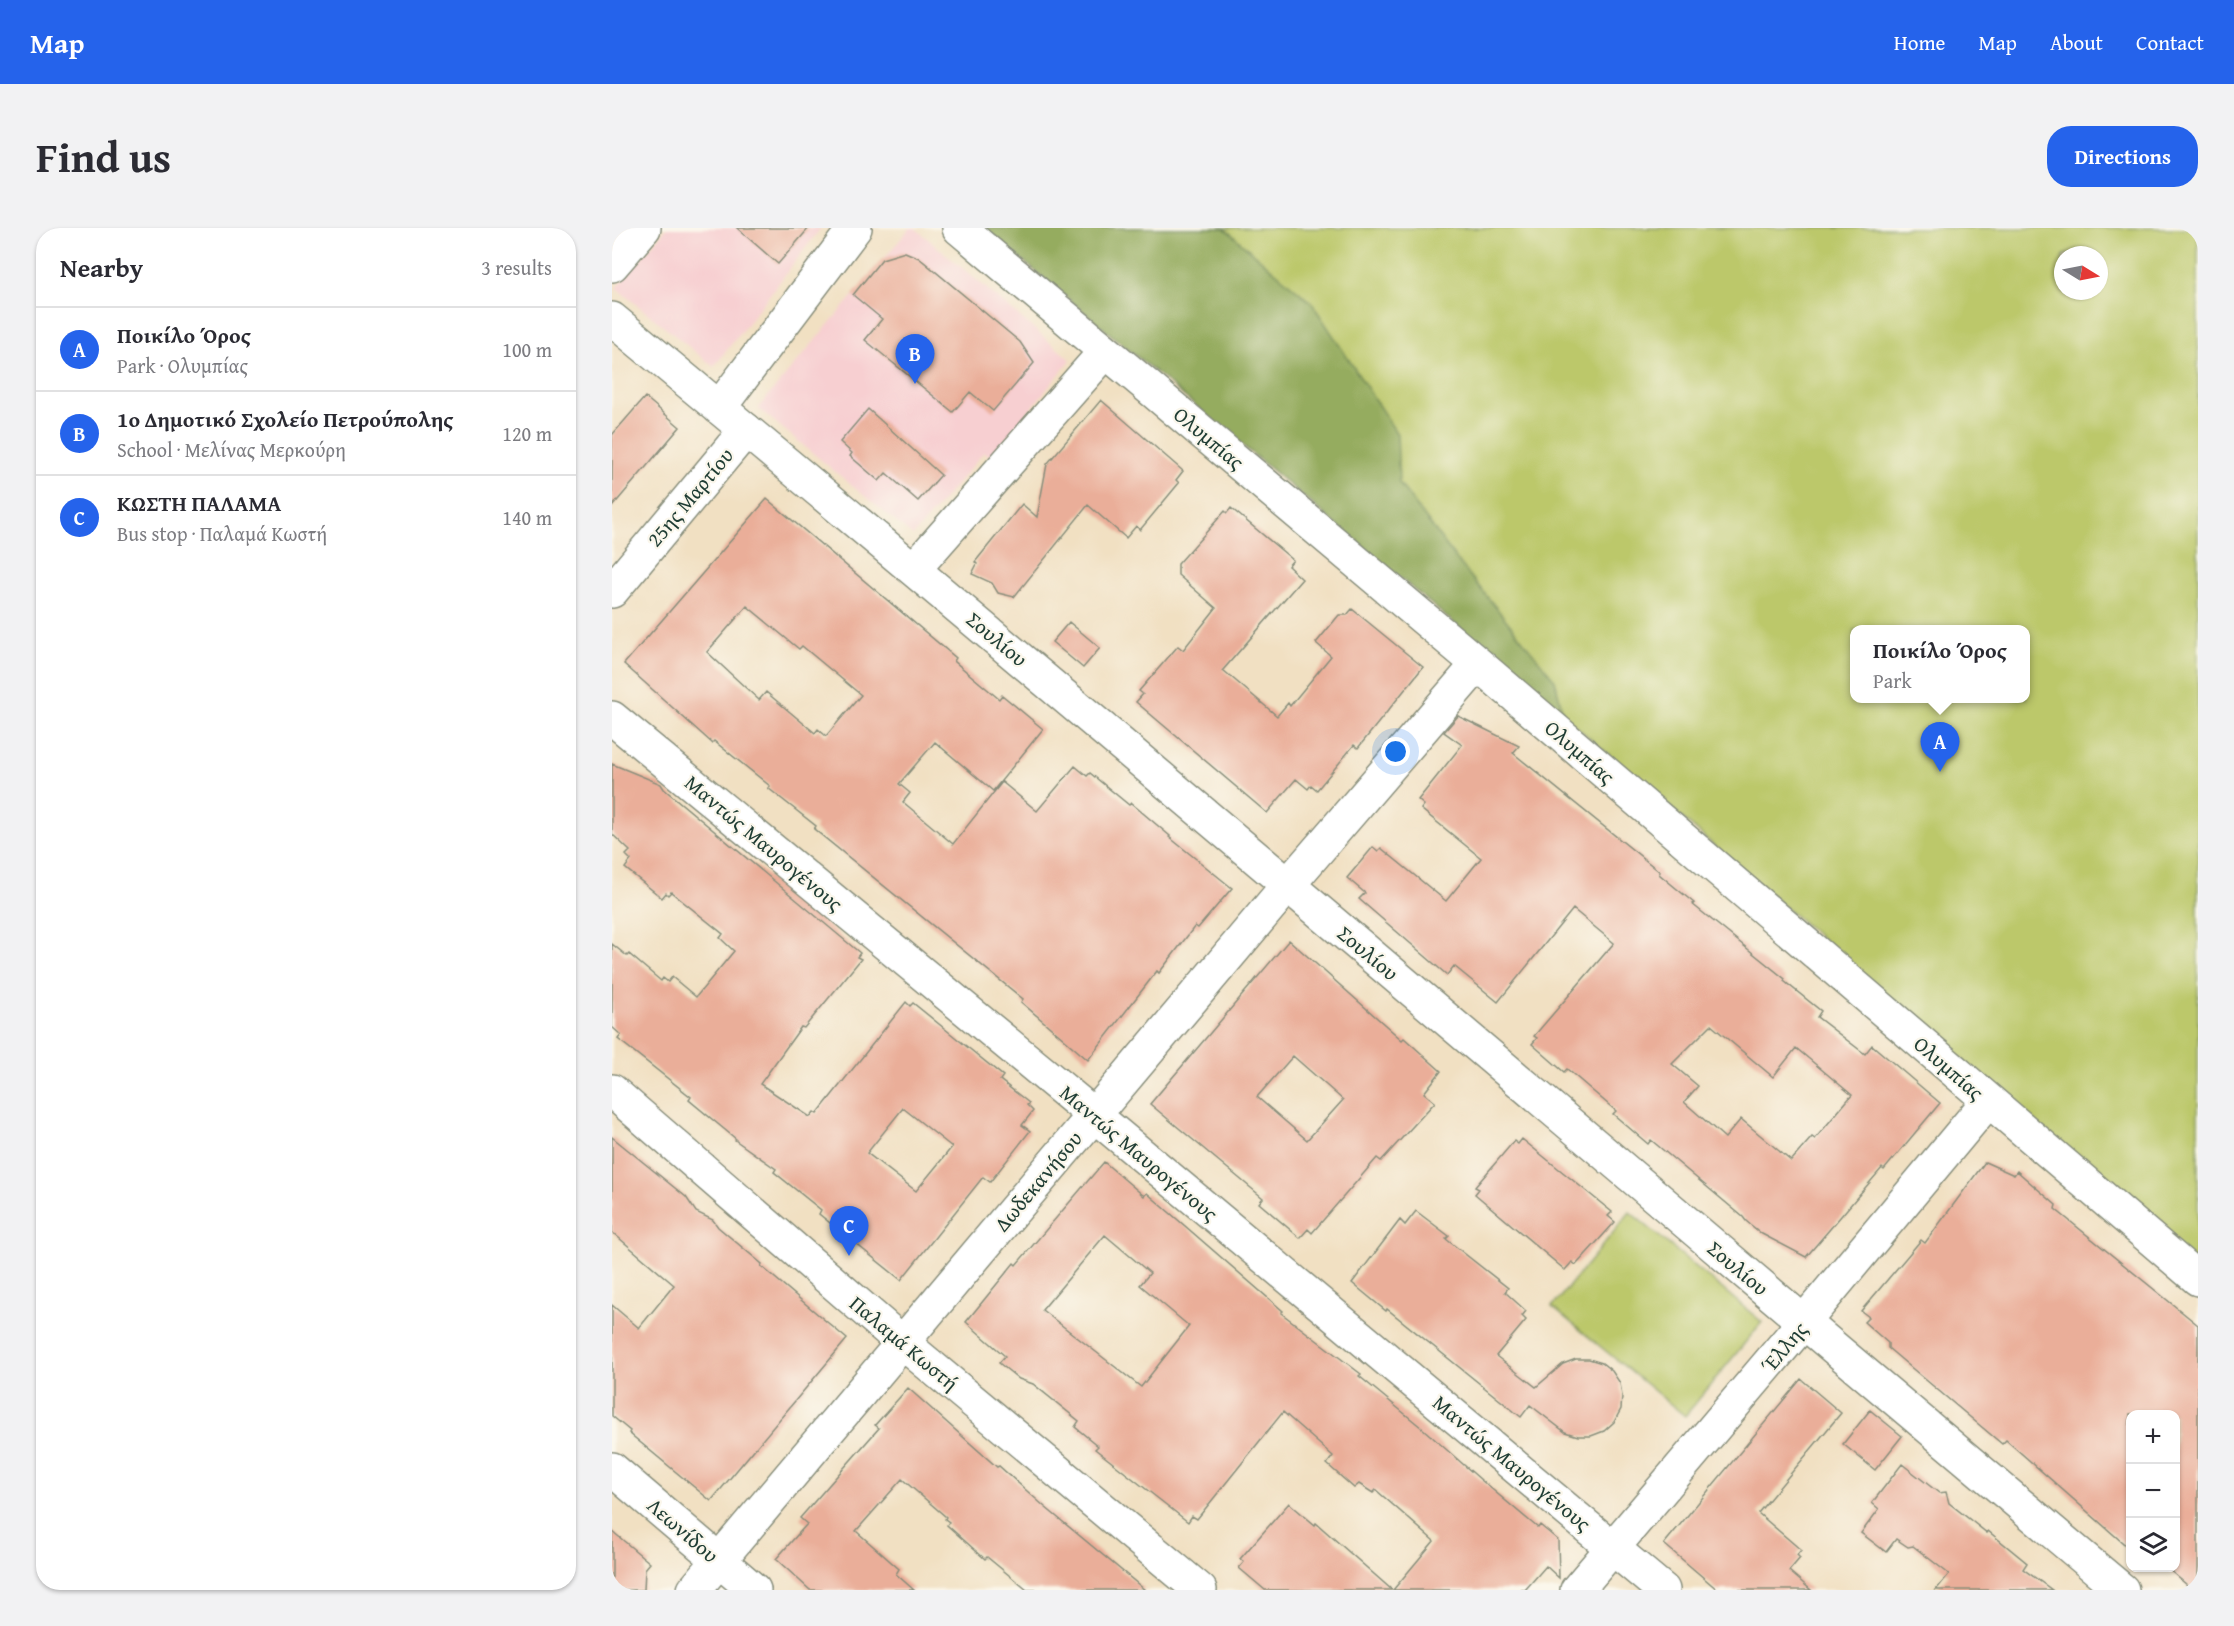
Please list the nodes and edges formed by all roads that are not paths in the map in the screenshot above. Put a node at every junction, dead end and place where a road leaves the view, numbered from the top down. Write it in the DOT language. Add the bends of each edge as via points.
graph roads {
  1 [pos="644,228"];
  2 [pos="855,228"];
  3 [pos="959,228"];
  4 [pos="612,265"];
  5 [pos="612,319"];
  6 [pos="1105,352"];
  7 [pos="719,408"];
  8 [pos="746,430"];
  9 [pos="914,569"];
  10 [pos="612,591"];
  11 [pos="1478,664"];
  12 [pos="612,718"];
  13 [pos="1288,885"];
  14 [pos="612,1091"];
  15 [pos="1988,1101"];
  16 [pos="1094,1115"];
  17 [pos="2198,1279"];
  18 [pos="1803,1323"];
  19 [pos="903,1343"];
  20 [pos="612,1469"];
  21 [pos="1613,1548"];
  22 [pos="719,1560"];
  23 [pos="694,1590"];
  24 [pos="754,1590"];
  25 [pos="1200,1590"];
  26 [pos="1577,1590"];
  27 [pos="1663,1590"];
  28 [pos="2122,1590"];
  1 -- 4 [label="street"];
  2 -- 7 [label="street"];
  3 -- 6 [label="street, Ολυμπίας"];
  5 -- 7 [label="street, Σουλίου"];
  6 -- 9 [label="street"];
  6 -- 11 [label="street, Ολυμπίας"];
  7 -- 8 [label="street, Σουλίου"];
  8 -- 9 [label="street, Σουλίου"];
  8 -- 10 [label="street, 25ης Μαρτίου"];
  9 -- 13 [label="street, Σουλίου"];
  11 -- 13 [label="street, Δωδεκανήσου"];
  11 -- 15 [label="street, Ολυμπίας"];
  12 -- 16 [label="street, Μαντώς Μαυρογένους"];
  13 -- 16 [label="street, Δωδεκανήσου"];
  13 -- 18 [label="street, Σουλίου"];
  14 -- 19 [label="street, Παλαμά Κωστή"];
  15 -- 17 [label="street, Ολυμπίας"];
  15 -- 18 [label="street, Έλλης"];
  16 -- 19 [label="street, Δωδεκανήσου"];
  16 -- 21 [label="street, Μαντώς Μαυρογένους"];
  18 -- 21 [label="street, Έλλης"];
  18 -- 28 [label="street, Σουλίου"];
  19 -- 22 [label="street, Δωδεκανήσου"];
  19 -- 25 [label="street, Παλαμά Κωστή"];
  20 -- 22 [label="street, Λεωνίδου"];
  21 -- 26 [label="street, Έλλης"];
  21 -- 27 [label="street, Μαντώς Μαυρογένους"];
  22 -- 23 [label="street, Δωδεκανήσου"];
  22 -- 24 [label="street, Λεωνίδου"];
}
